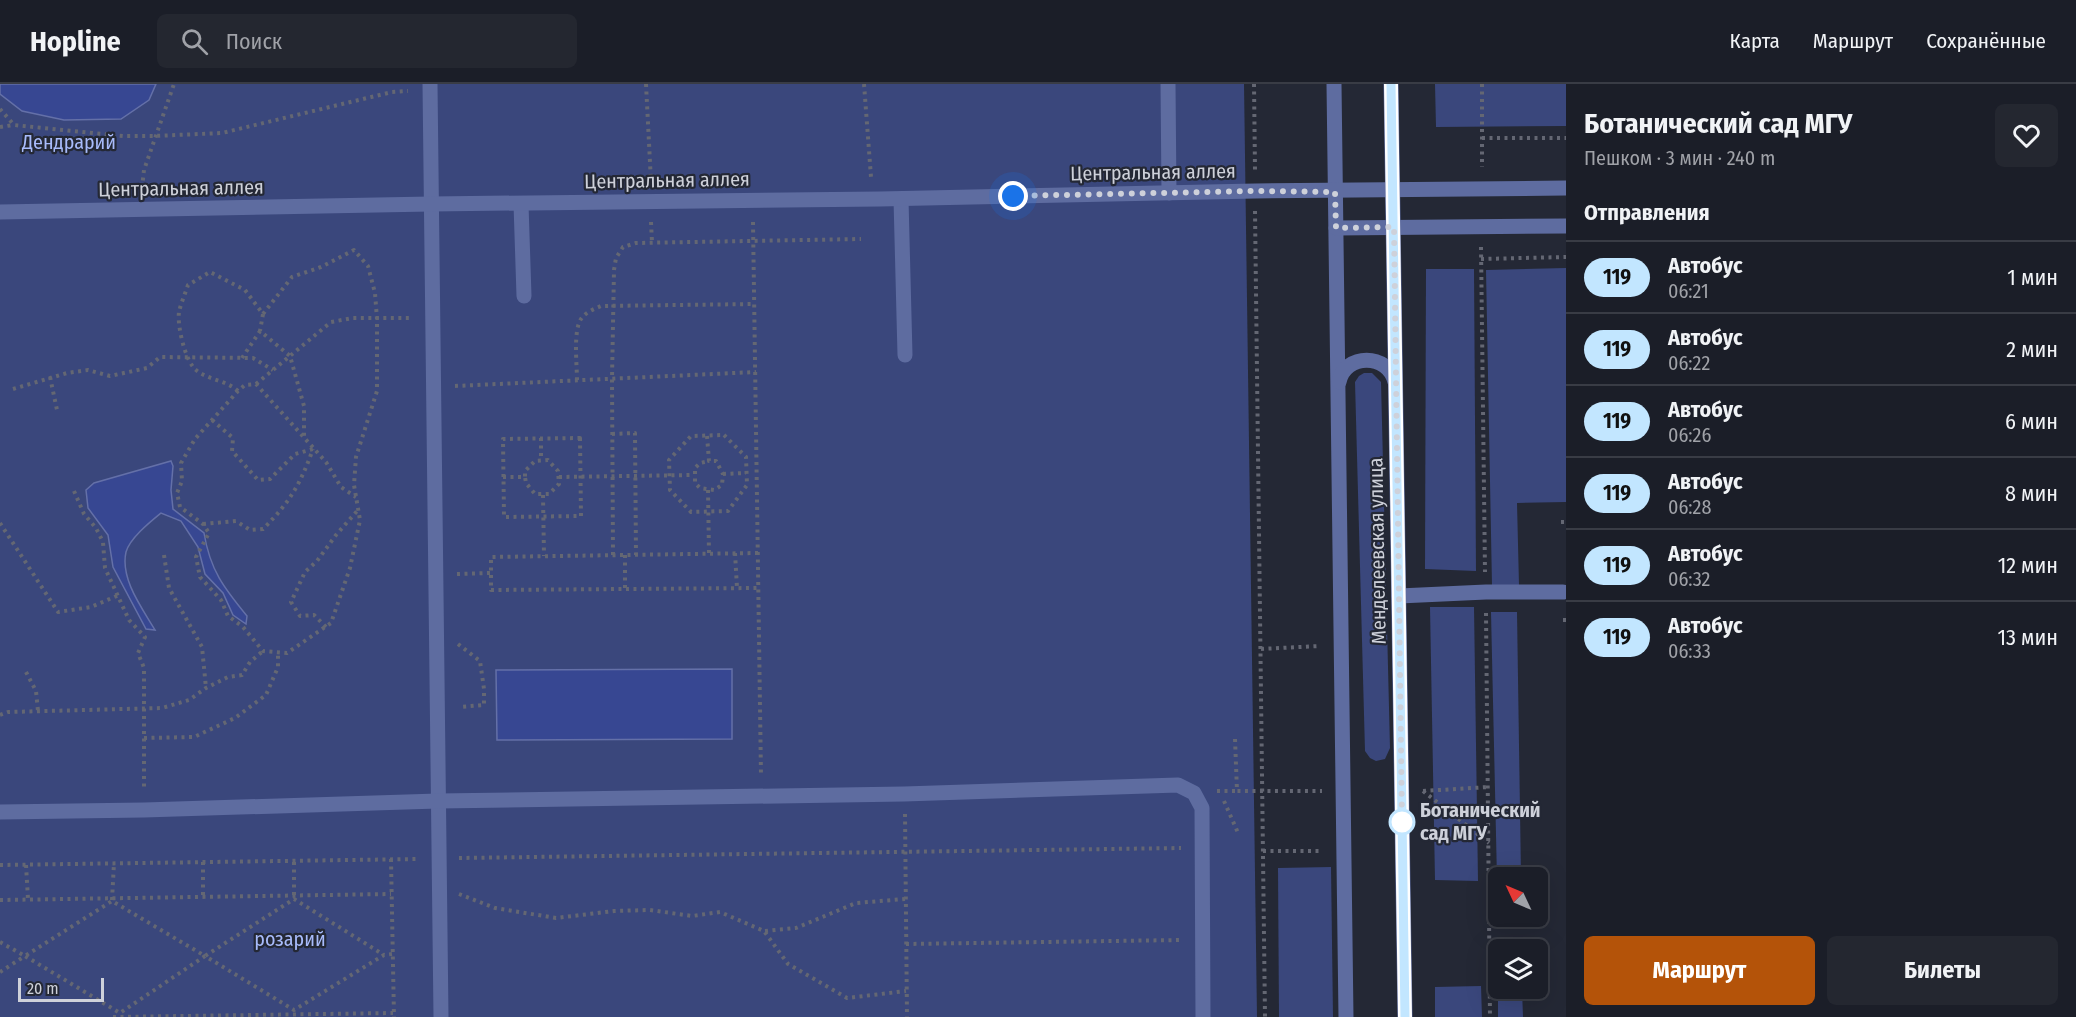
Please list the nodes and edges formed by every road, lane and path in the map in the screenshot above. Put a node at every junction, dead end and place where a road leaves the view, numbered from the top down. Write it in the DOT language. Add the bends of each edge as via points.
graph roads {
  1 [pos="174,84"];
  2 [pos="646,84"];
  3 [pos="864,84"];
  4 [pos="1168,84"];
  5 [pos="1254,84"];
  6 [pos="1334,84"];
  7 [pos="1391,84"];
  8 [pos="1482,84"];
  9 [pos="430,86"];
  10 [pos="0,109"];
  11 [pos="14,125"];
  12 [pos="0,127"];
  13 [pos="154,136"];
  14 [pos="1566,138"];
  15 [pos="1566,188"];
  16 [pos="1393,190"];
  17 [pos="1255,191"];
  18 [pos="1335,192"];
  19 [pos="1169,193"];
  20 [pos="873,199"];
  21 [pos="901,199"];
  22 [pos="753,200"];
  23 [pos="651,202"];
  24 [pos="431,204"];
  25 [pos="521,204"];
  26 [pos="139,210"];
  27 [pos="0,212"];
  28 [pos="1566,226"];
  29 [pos="1394,227"];
  30 [pos="1336,228"];
  31 [pos="861,239"];
  32 [pos="754,241"];
  33 [pos="651,242"];
  34 [pos="1566,257"];
  35 [pos="1481,259"];
  36 [pos="524,296"];
  37 [pos="754,303"];
  38 [pos="613,306"];
  39 [pos="262,314"];
  40 [pos="377,318"];
  41 [pos="432,318"];
  42 [pos="260,331"];
  43 [pos="904,355"];
  44 [pos="290,356"];
  45 [pos="187,358"];
  46 [pos="242,358"];
  47 [pos="273,370"];
  48 [pos="756,372"];
  49 [pos="50,377"];
  50 [pos="612,379"];
  51 [pos="578,380"];
  52 [pos="256,384"];
  53 [pos="433,387"];
  54 [pos="13,388"];
  55 [pos="1337,388"];
  56 [pos="1396,388"];
  57 [pos="238,391"];
  58 [pos="57,410"];
  59 [pos="212,420"];
  60 [pos="612,434"];
  61 [pos="707,436"];
  62 [pos="304,438"];
  63 [pos="541,438"];
  64 [pos="313,448"];
  65 [pos="541,460"];
  66 [pos="709,461"];
  67 [pos="747,473"];
  68 [pos="723,474"];
  69 [pos="694,475"];
  70 [pos="635,476"];
  71 [pos="670,476"];
  72 [pos="503,477"];
  73 [pos="525,477"];
  74 [pos="559,477"];
  75 [pos="581,477"];
  76 [pos="612,477"];
  77 [pos="708,490"];
  78 [pos="74,491"];
  79 [pos="543,495"];
  80 [pos="356,497"];
  81 [pos="358,509"];
  82 [pos="709,512"];
  83 [pos="543,516"];
  84 [pos="0,523"];
  85 [pos="203,524"];
  86 [pos="735,553"];
  87 [pos="758,553"];
  88 [pos="709,554"];
  89 [pos="164,555"];
  90 [pos="613,555"];
  91 [pos="625,555"];
  92 [pos="636,555"];
  93 [pos="544,556"];
  94 [pos="491,573"];
  95 [pos="436,574"];
  96 [pos="737,588"];
  97 [pos="759,588"];
  98 [pos="626,589"];
  99 [pos="1563,592"];
  100 [pos="119,595"];
  101 [pos="1399,596"];
  102 [pos="326,627"];
  103 [pos="1340,645"];
  104 [pos="1261,649"];
  105 [pos="263,651"];
  106 [pos="278,653"];
  107 [pos="480,662"];
  108 [pos="26,672"];
  109 [pos="206,688"];
  110 [pos="484,705"];
  111 [pos="144,710"];
  112 [pos="38,711"];
  113 [pos="0,715"];
  114 [pos="144,738"];
  115 [pos="1235,739"];
  116 [pos="1488,788"];
  117 [pos="1216,791"];
  118 [pos="1262,791"];
  119 [pos="1326,791"];
  120 [pos="904,794"];
  121 [pos="762,795"];
  122 [pos="438,801"];
  123 [pos="144,810"];
  124 [pos="0,812"];
  125 [pos="1239,835"];
  126 [pos="1489,843"];
  127 [pos="1202,848"];
  128 [pos="1263,851"];
  129 [pos="1325,851"];
  130 [pos="905,852"];
  131 [pos="439,858"];
  132 [pos="391,859"];
  133 [pos="294,861"];
  134 [pos="203,862"];
  135 [pos="114,863"];
  136 [pos="0,865"];
  137 [pos="26,865"];
  138 [pos="439,886"];
  139 [pos="391,894"];
  140 [pos="203,897"];
  141 [pos="294,897"];
  142 [pos="28,899"];
  143 [pos="112,899"];
  144 [pos="905,899"];
  145 [pos="0,900"];
  146 [pos="764,931"];
  147 [pos="1203,939"];
  148 [pos="0,942"];
  149 [pos="906,944"];
  150 [pos="392,954"];
  151 [pos="384,955"];
  152 [pos="25,956"];
  153 [pos="205,956"];
  154 [pos="0,972"];
  155 [pos="906,991"];
  156 [pos="294,1014"];
  157 [pos="393,1015"];
  158 [pos="120,1016"];
  159 [pos="209,1016"];
  160 [pos="113,1017"];
  161 [pos="441,1017"];
  162 [pos="906,1017"];
  163 [pos="1203,1017"];
  164 [pos="1265,1017"];
  165 [pos="1346,1017"];
  166 [pos="1405,1017"];
  1 -- 13 [label="path"];
  2 -- 23 [label="path"];
  3 -- 20 [label="path"];
  4 -- 19 [label="street"];
  5 -- 17 [label="path"];
  6 -- 18 [label="street, Менделеевская улица"];
  7 -- 16 [label="street, Менделеевская улица"];
  8 -- 14 [label="path" via="1482,138"];
  9 -- 13 [label="path" via="222,133"];
  9 -- 24 [label="street"];
  10 -- 11 [label="path"];
  11 -- 12 [label="path"];
  11 -- 13 [label="path"];
  13 -- 26 [label="path" via="144,170"];
  15 -- 16 [label="street, Центральная аллея"];
  16 -- 18 [label="street, Центральная аллея"];
  16 -- 29 [label="street, Менделеевская улица"];
  17 -- 18 [label="street, Центральная аллея"];
  17 -- 19 [label="street, Центральная аллея"];
  17 -- 104 [label="path"];
  18 -- 30 [label="street, Менделеевская улица"];
  19 -- 21 [label="street, Центральная аллея"];
  20 -- 21 [label="street, Центральная аллея"];
  20 -- 22 [label="street, Центральная аллея"];
  21 -- 43 [label="street"];
  22 -- 23 [label="street, Центральная аллея"];
  22 -- 32 [label="path"];
  23 -- 25 [label="street, Центральная аллея"];
  23 -- 33 [label="path"];
  24 -- 25 [label="street, Центральная аллея"];
  24 -- 26 [label="street, Центральная аллея"];
  24 -- 41 [label="street"];
  25 -- 36 [label="street"];
  26 -- 27 [label="street, Центральная аллея"];
  28 -- 29 [label="street"];
  29 -- 30 [label="street"];
  29 -- 56 [label="street, Менделеевская улица"];
  30 -- 55 [label="street, Менделеевская улица"];
  31 -- 32 [label="path"];
  32 -- 33 [label="path"];
  32 -- 37 [label="path"];
  33 -- 38 [label="path" via="623,247 616,258"];
  34 -- 35 [label="path"];
  37 -- 38 [label="path"];
  37 -- 48 [label="path"];
  38 -- 50 [label="path"];
  38 -- 51 [label="path" via="601,306 581,319 577,328"];
  39 -- 40 [label="path" via="291,277 354,250 368,266"];
  39 -- 42 [label="path"];
  39 -- 45 [label="path" via="245,290 210,272 188,285 178,314"];
  40 -- 41 [label="path"];
  40 -- 44 [label="path" via="331,322"];
  40 -- 80 [label="path" via="377,391 356,457"];
  41 -- 53 [label="street"];
  42 -- 44 [label="path"];
  42 -- 46 [label="path"];
  44 -- 47 [label="path"];
  44 -- 62 [label="path" via="304,406"];
  45 -- 46 [label="path"];
  45 -- 49 [label="path" via="160,357 147,368 110,376 88,370"];
  45 -- 57 [label="path" via="196,370"];
  46 -- 47 [label="path" via="253,358"];
  47 -- 52 [label="path"];
  48 -- 50 [label="path"];
  48 -- 87 [label="path"];
  49 -- 54 [label="path"];
  49 -- 58 [label="path"];
  50 -- 51 [label="path"];
  50 -- 60 [label="path"];
  51 -- 53 [label="path"];
  52 -- 57 [label="path" via="245,385"];
  52 -- 62 [label="path"];
  53 -- 95 [label="street"];
  55 -- 56 [label="street" via="1346,368 1366,359 1387,367"];
  55 -- 103 [label="street, Менделеевская улица"];
  56 -- 101 [label="street, Менделеевская улица"];
  57 -- 59 [label="path"];
  59 -- 64 [label="path" via="233,438 232,451 258,480 270,479 295,454"];
  59 -- 85 [label="path" via="181,463 182,481 177,493 180,507"];
  60 -- 70 [label="path" via="635,433"];
  60 -- 76 [label="path"];
  61 -- 66 [label="path"];
  61 -- 67 [label="path" via="724,435 746,457"];
  61 -- 71 [label="path" via="691,436 669,460"];
  62 -- 64 [label="path"];
  63 -- 65 [label="path"];
  63 -- 72 [label="path" via="502,439"];
  63 -- 75 [label="path" via="580,438"];
  64 -- 80 [label="path" via="341,487"];
  64 -- 85 [label="path" via="304,476 284,508 263,529 250,530 236,521"];
  65 -- 73 [label="path" via="525,471"];
  65 -- 74 [label="path" via="548,460"];
  66 -- 68 [label="path" via="716,461"];
  66 -- 69 [label="path" via="700,463"];
  67 -- 68 [label="path"];
  67 -- 82 [label="path" via="747,485 728,511"];
  68 -- 77 [label="path" via="722,485"];
  69 -- 71 [label="path"];
  69 -- 77 [label="path" via="695,483"];
  70 -- 71 [label="path"];
  70 -- 76 [label="path"];
  70 -- 92 [label="path"];
  71 -- 82 [label="path" via="670,490 691,512"];
  72 -- 73 [label="path"];
  72 -- 83 [label="path" via="504,517"];
  73 -- 79 [label="path" via="535,494"];
  74 -- 75 [label="path"];
  74 -- 79 [label="path" via="559,484"];
  75 -- 76 [label="path"];
  75 -- 83 [label="path" via="581,516"];
  76 -- 90 [label="path"];
  77 -- 82 [label="path"];
  78 -- 100 [label="path" via="103,542 105,568"];
  79 -- 83 [label="path"];
  80 -- 81 [label="path"];
  81 -- 102 [label="path" via="360,520 350,568 332,623"];
  81 -- 102 [label="path" via="305,572 291,602 300,616 314,615"];
  82 -- 88 [label="path"];
  83 -- 93 [label="path"];
  84 -- 100 [label="path" via="58,612 91,607"];
  85 -- 105 [label="path" via="209,533 196,557 200,576 228,616"];
  86 -- 87 [label="path"];
  86 -- 88 [label="path"];
  86 -- 96 [label="path"];
  87 -- 97 [label="path"];
  88 -- 92 [label="path"];
  89 -- 109 [label="path" via="169,588 202,647"];
  90 -- 91 [label="path"];
  90 -- 93 [label="path"];
  91 -- 92 [label="path"];
  91 -- 98 [label="path"];
  93 -- 94 [label="path" via="491,557"];
  94 -- 95 [label="path"];
  94 -- 98 [label="path" via="491,590"];
  95 -- 122 [label="street"];
  96 -- 97 [label="path"];
  96 -- 98 [label="path"];
  97 -- 121 [label="path"];
  99 -- 101 [label="street"];
  100 -- 111 [label="path" via="129,620 145,637 138,653 144,668"];
  101 -- 166 [label="street, Менделеевская улица"];
  102 -- 106 [label="path" via="287,653"];
  103 -- 104 [label="path"];
  103 -- 165 [label="street, Менделеевская улица"];
  104 -- 118 [label="path"];
  105 -- 106 [label="path"];
  105 -- 109 [label="path" via="242,675"];
  106 -- 114 [label="path" via="278,667 266,695 235,718 194,736"];
  107 -- 110 [label="path"];
  108 -- 112 [label="path" via="36,691"];
  109 -- 111 [label="path" via="189,700"];
  111 -- 112 [label="path"];
  111 -- 114 [label="path"];
  112 -- 113 [label="path"];
  114 -- 123 [label="path"];
  115 -- 118 [label="path" via="1237,791"];
  116 -- 126 [label="path" via="1422,791"];
  117 -- 125 [label="path"];
  118 -- 119 [label="path"];
  118 -- 128 [label="path"];
  120 -- 121 [label="street"];
  120 -- 127 [label="street" via="1178,785 1200,801"];
  120 -- 130 [label="path"];
  121 -- 122 [label="street"];
  122 -- 123 [label="street"];
  122 -- 131 [label="street"];
  123 -- 124 [label="street"];
  127 -- 130 [label="path"];
  127 -- 147 [label="street"];
  128 -- 129 [label="path"];
  128 -- 164 [label="path"];
  130 -- 131 [label="path"];
  130 -- 144 [label="path"];
  131 -- 132 [label="path"];
  131 -- 138 [label="street"];
  132 -- 133 [label="path"];
  132 -- 139 [label="path"];
  133 -- 134 [label="path"];
  133 -- 141 [label="path"];
  134 -- 135 [label="path"];
  134 -- 140 [label="path"];
  135 -- 137 [label="path"];
  135 -- 143 [label="path"];
  136 -- 137 [label="path"];
  137 -- 142 [label="path"];
  138 -- 146 [label="path" via="495,908 556,918 614,910 692,916 720,912"];
  138 -- 161 [label="street"];
  139 -- 141 [label="path"];
  139 -- 150 [label="path"];
  140 -- 141 [label="path"];
  140 -- 143 [label="path"];
  141 -- 151 [label="path"];
  141 -- 153 [label="path"];
  142 -- 143 [label="path"];
  142 -- 145 [label="path"];
  143 -- 152 [label="path"];
  143 -- 153 [label="path"];
  144 -- 146 [label="path" via="856,903 796,928"];
  144 -- 149 [label="path"];
  146 -- 155 [label="path" via="788,964 847,998"];
  147 -- 149 [label="path"];
  147 -- 163 [label="street"];
  148 -- 152 [label="path"];
  149 -- 155 [label="path"];
  150 -- 151 [label="path"];
  150 -- 157 [label="path"];
  151 -- 156 [label="path"];
  152 -- 154 [label="path"];
  152 -- 158 [label="path"];
  153 -- 156 [label="path"];
  153 -- 158 [label="path"];
  155 -- 162 [label="path"];
  156 -- 157 [label="path"];
  156 -- 159 [label="path"];
  158 -- 159 [label="path"];
  158 -- 160 [label="path"];
}
